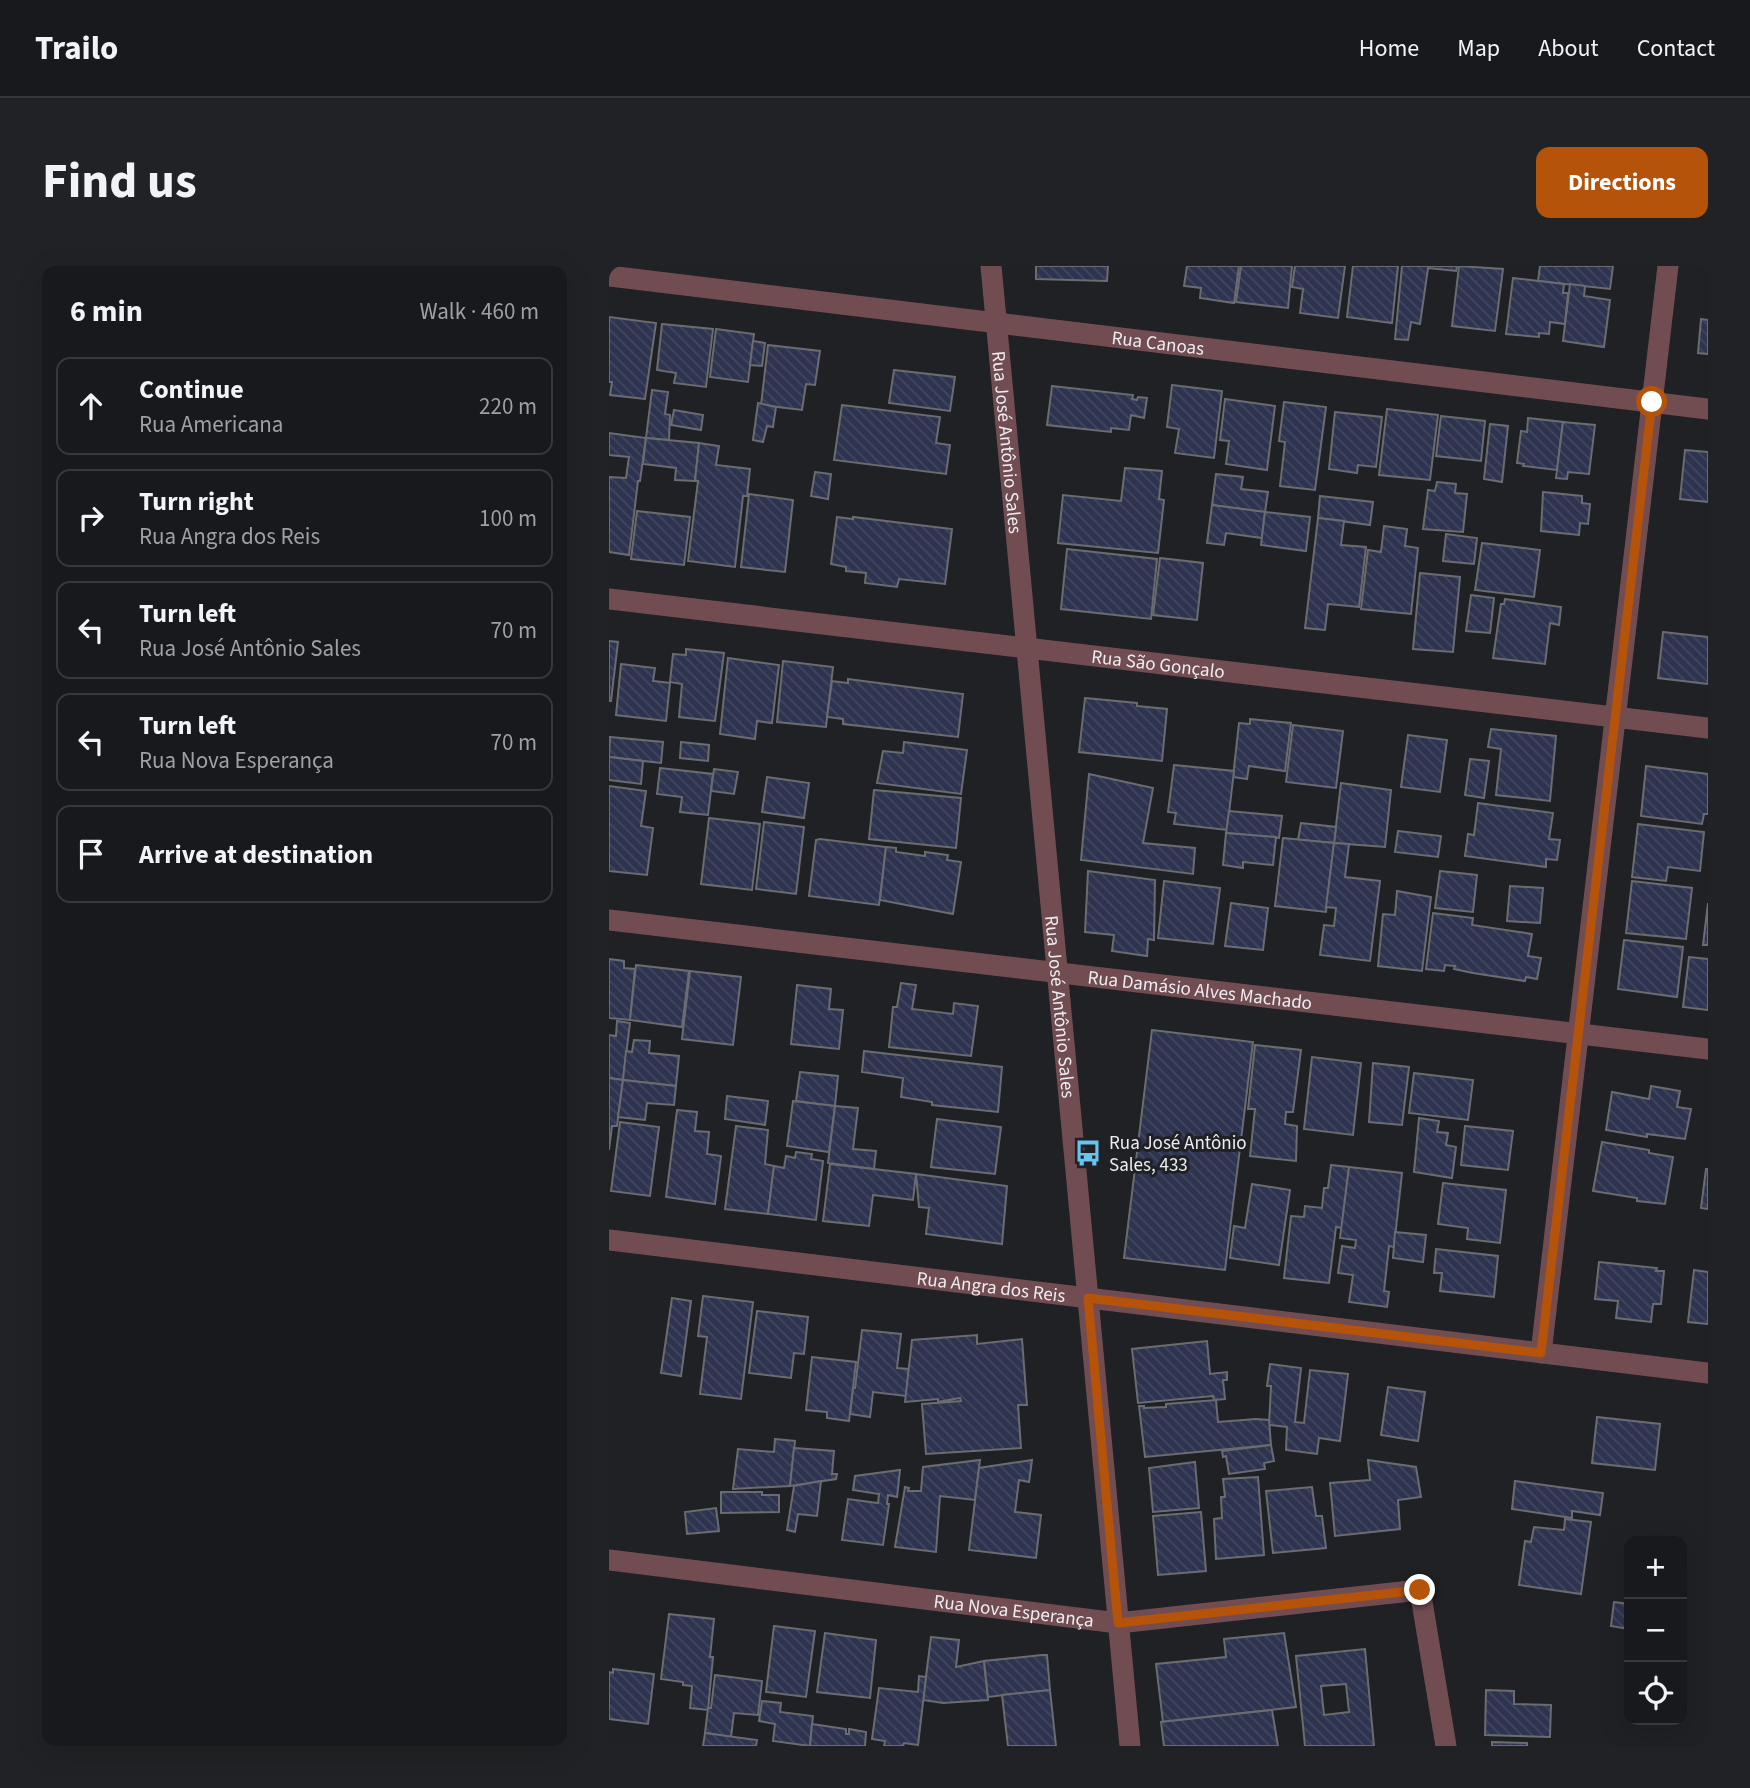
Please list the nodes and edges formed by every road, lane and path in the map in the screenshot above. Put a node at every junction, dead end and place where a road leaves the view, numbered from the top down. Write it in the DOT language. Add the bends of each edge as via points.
graph roads {
  1 [pos="991,266"];
  2 [pos="1668,266"];
  3 [pos="609,276"];
  4 [pos="996,323"];
  5 [pos="1652,402"];
  6 [pos="1708,409"];
  7 [pos="609,599"];
  8 [pos="1027,648"];
  9 [pos="1616,717"];
  10 [pos="1708,728"];
  11 [pos="609,920"];
  12 [pos="1058,973"];
  13 [pos="1579,1034"];
  14 [pos="1708,1049"];
  15 [pos="609,1240"];
  16 [pos="1088,1298"];
  17 [pos="1541,1353"];
  18 [pos="1708,1373"];
  19 [pos="609,1560"];
  20 [pos="1118,1623"];
  21 [pos="1130,1746"];
  22 [pos="1446,1746"];
  1 -- 4 [label="street, Rua José Antônio Sales"];
  2 -- 5 [label="street"];
  3 -- 4 [label="street, Rua Canoas"];
  4 -- 5 [label="street, Rua Canoas"];
  4 -- 8 [label="street, Rua José Antônio Sales"];
  5 -- 6 [label="street, Rua Canoas"];
  5 -- 9 [label="street"];
  7 -- 8 [label="street, Rua São Gonçalo"];
  8 -- 9 [label="street, Rua São Gonçalo"];
  8 -- 12 [label="street, Rua José Antônio Sales"];
  9 -- 10 [label="street, Rua São Gonçalo"];
  9 -- 13 [label="street"];
  11 -- 12 [label="street, Rua Damásio Alves Machado"];
  12 -- 13 [label="street, Rua Damásio Alves Machado"];
  12 -- 16 [label="street, Rua José Antônio Sales"];
  13 -- 14 [label="street, Rua Damásio Alves Machado"];
  13 -- 17 [label="street"];
  15 -- 16 [label="street, Rua Angra dos Reis"];
  16 -- 17 [label="street, Rua Angra dos Reis"];
  16 -- 20 [label="street, Rua José Antônio Sales"];
  17 -- 18 [label="street, Rua Angra dos Reis"];
  19 -- 20 [label="street, Rua Nova Esperança"];
  20 -- 21 [label="street, Rua José Antônio Sales"];
  20 -- 22 [label="street, Rua Nova Esperança" via="1420,1590"];
}
